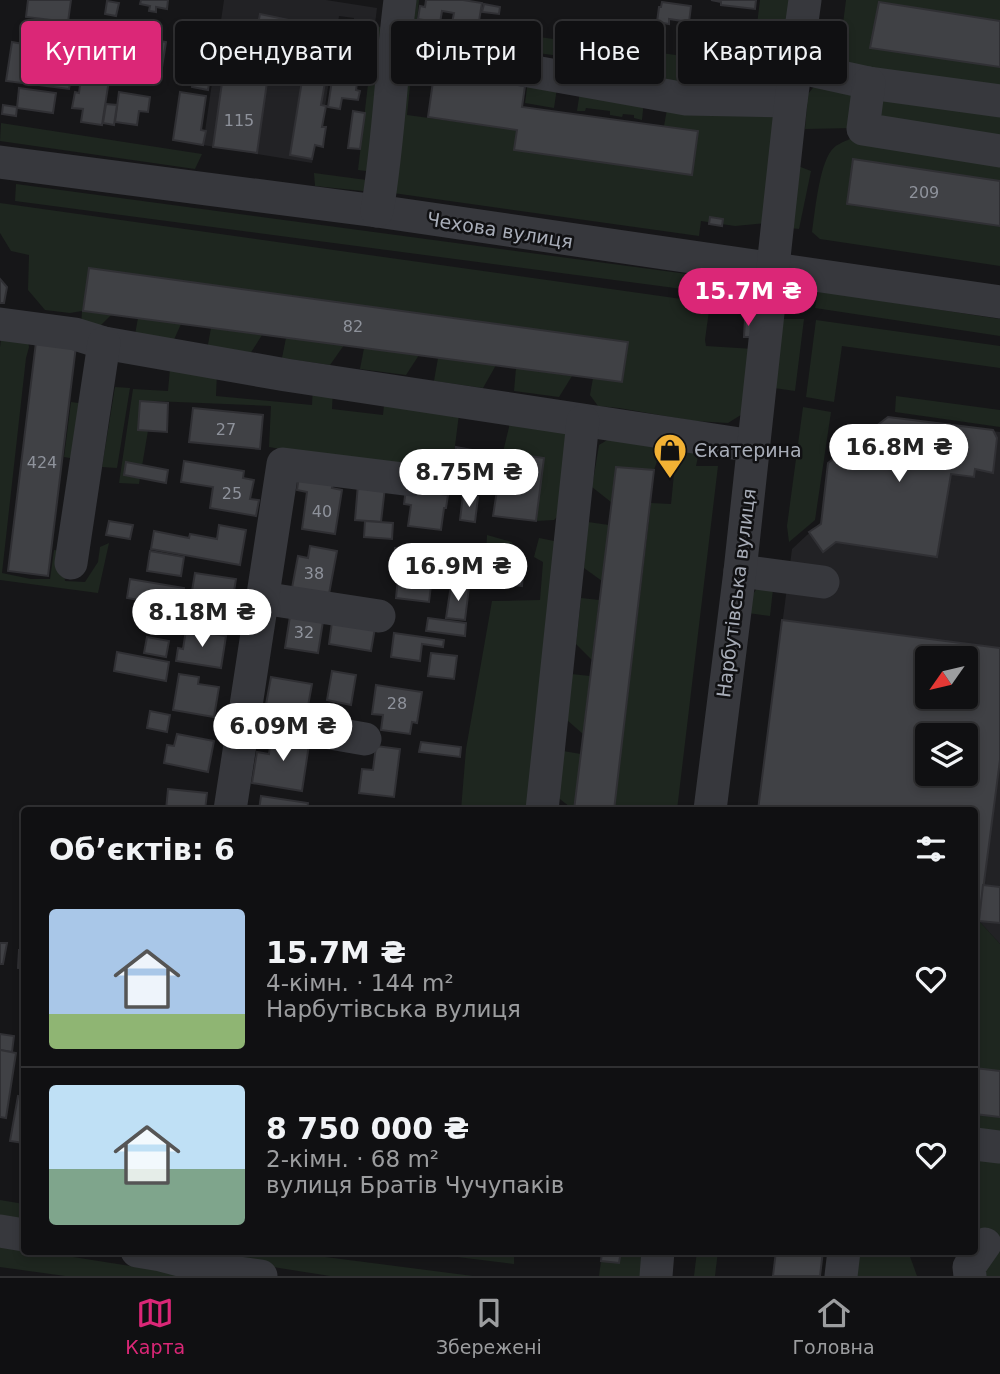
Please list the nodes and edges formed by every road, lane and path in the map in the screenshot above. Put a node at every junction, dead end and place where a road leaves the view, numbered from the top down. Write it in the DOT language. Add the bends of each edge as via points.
graph roads {
  1 [pos="400,0"];
  2 [pos="804,0"];
  3 [pos="397,21"];
  4 [pos="801,21"];
  5 [pos="541,73"];
  6 [pos="847,78"];
  7 [pos="391,83"];
  8 [pos="869,83"];
  9 [pos="794,84"];
  10 [pos="791,101"];
  11 [pos="1000,101"];
  12 [pos="1000,151"];
  13 [pos="0,162"];
  14 [pos="377,211"];
  15 [pos="773,269"];
  16 [pos="1000,302"];
  17 [pos="0,324"];
  18 [pos="104,343"];
  19 [pos="583,421"];
  20 [pos="753,446"];
  21 [pos="412,480"];
  22 [pos="71,563"];
  23 [pos="740,570"];
  24 [pos="823,582"];
  25 [pos="262,598"];
  26 [pos="379,616"];
  27 [pos="244,718"];
  28 [pos="365,739"];
  29 [pos="230,807"];
  30 [pos="542,807"];
  31 [pos="710,807"];
  32 [pos="978,1144"];
  33 [pos="1000,1147"];
  34 [pos="0,1231"];
  35 [pos="21,1234"];
  36 [pos="985,1244"];
  37 [pos="978,1254"];
  38 [pos="162,1255"];
  39 [pos="658,1255"];
  40 [pos="844,1255"];
  41 [pos="977,1255"];
  42 [pos="216,1273"];
  43 [pos="261,1276"];
  44 [pos="656,1276"];
  45 [pos="841,1276"];
  46 [pos="970,1276"];
  1 -- 3 [label="street"];
  2 -- 4 [label="street, Нарбутівська вулиця"];
  5 -- 10 [label="street" via="686,99"];
  6 -- 8 [label="street"];
  7 -- 14 [label="street"];
  8 -- 11 [label="street"];
  8 -- 12 [label="street" via="863,129"];
  9 -- 10 [label="street, Нарбутівська вулиця"];
  10 -- 15 [label="street, Нарбутівська вулиця"];
  13 -- 14 [label="street, Чехова вулиця"];
  14 -- 15 [label="street, Чехова вулиця"];
  15 -- 16 [label="street, Чехова вулиця"];
  15 -- 20 [label="street, Нарбутівська вулиця"];
  17 -- 18 [label="street" via="75,334"];
  18 -- 19 [label="street"];
  18 -- 22 [label="street"];
  19 -- 20 [label="street"];
  19 -- 30 [label="street"];
  20 -- 23 [label="street, Нарбутівська вулиця"];
  21 -- 25 [label="street" via="283,464"];
  23 -- 24 [label="street"];
  23 -- 31 [label="street, Нарбутівська вулиця"];
  25 -- 26 [label="street"];
  25 -- 27 [label="street"];
  27 -- 28 [label="street"];
  27 -- 29 [label="street"];
  32 -- 33 [label="street"];
  34 -- 35 [label="street"];
  36 -- 37 [label="street"];
  38 -- 42 [label="street"];
  39 -- 44 [label="street"];
  40 -- 45 [label="street"];
  41 -- 46 [label="street" via="969,1267"];
  42 -- 43 [label="street"];
}
